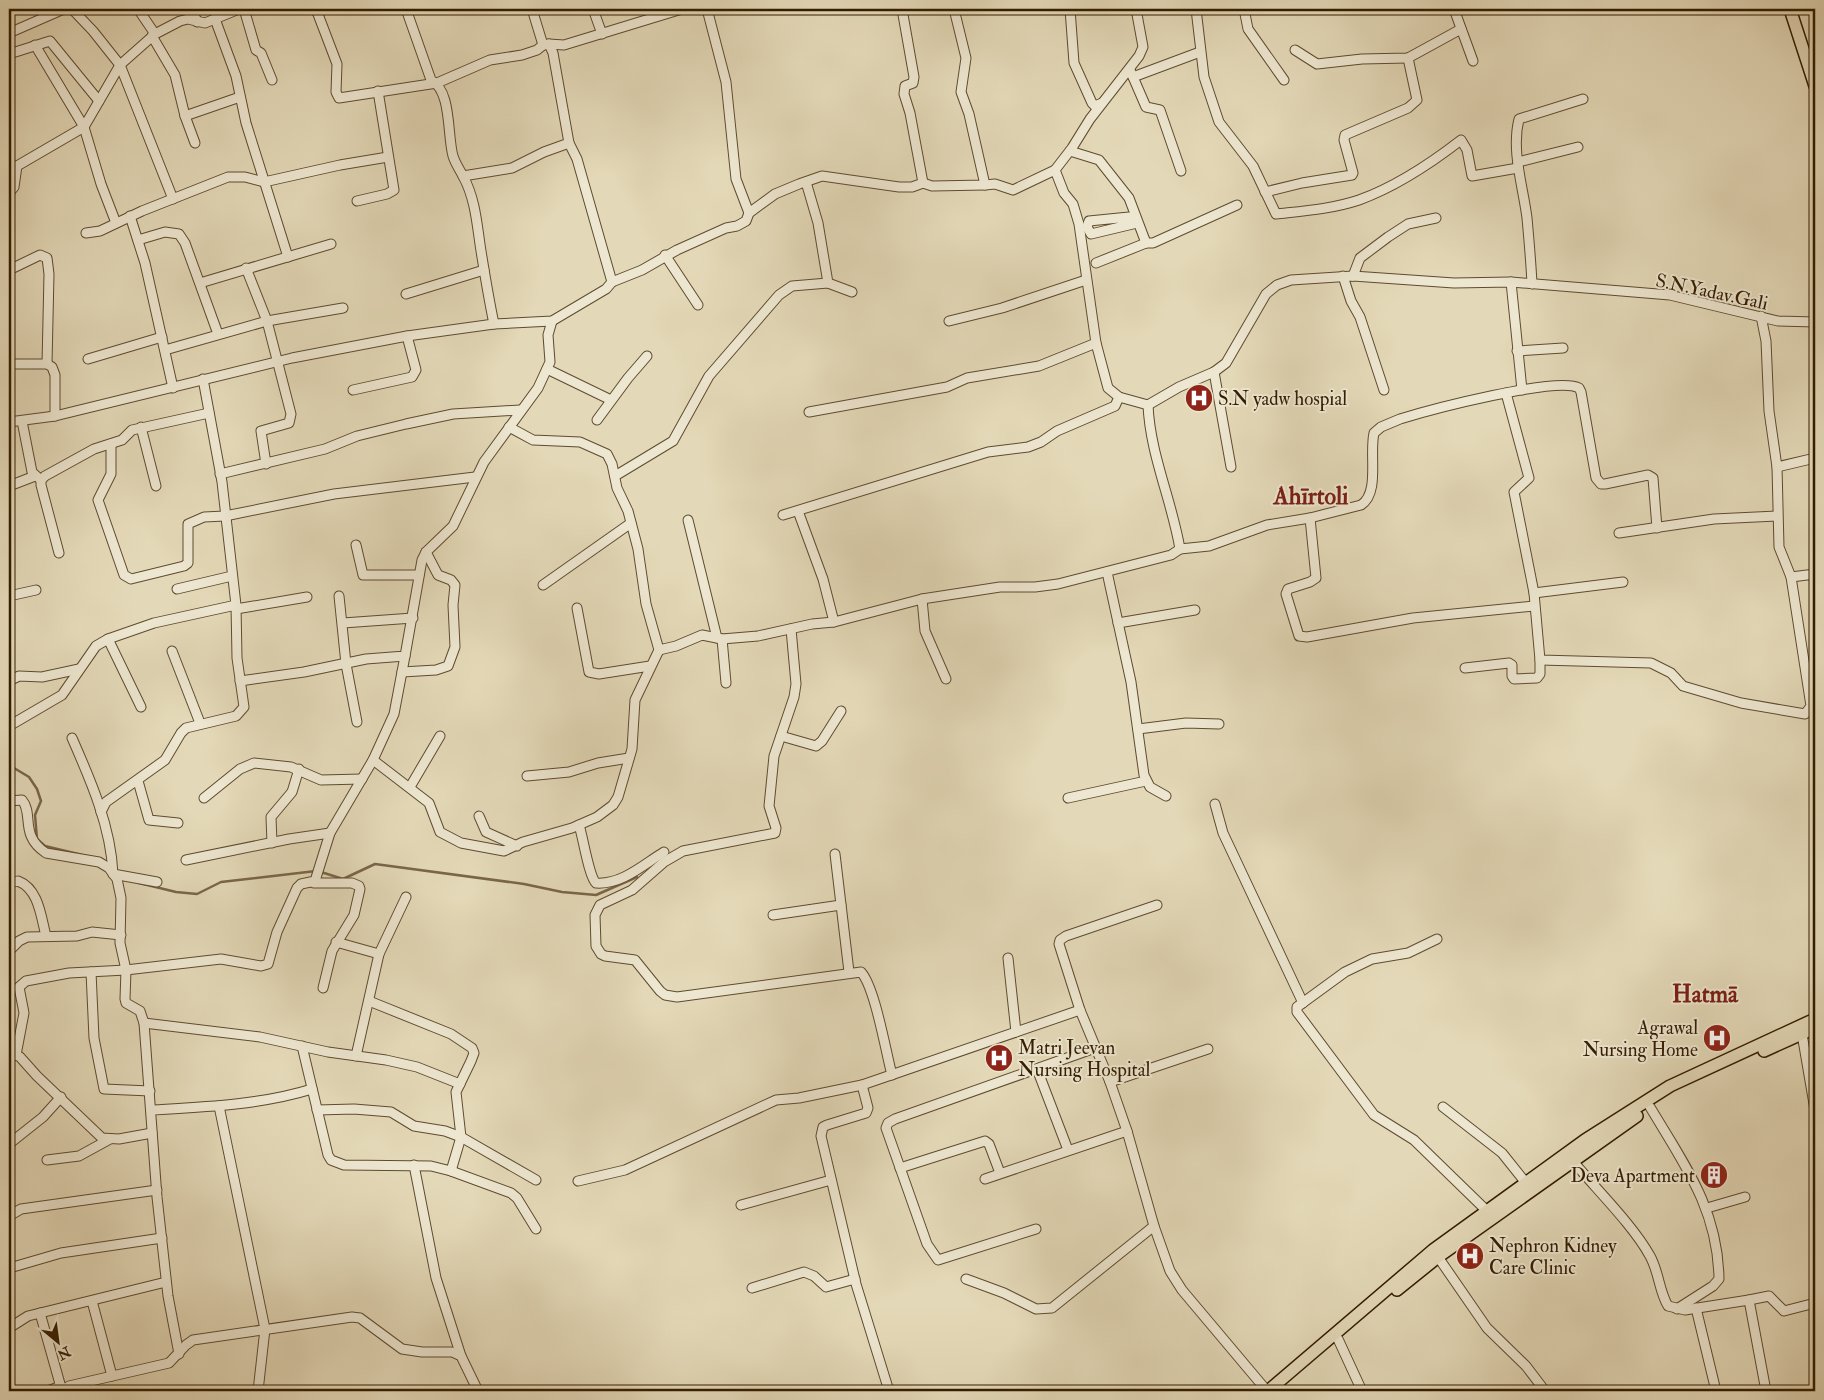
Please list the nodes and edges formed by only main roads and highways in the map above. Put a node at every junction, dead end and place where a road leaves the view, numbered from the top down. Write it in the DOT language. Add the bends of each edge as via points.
graph roads {
  1 [pos="1790,9"];
  2 [pos="1815,86"];
  3 [pos="1815,1019"];
  4 [pos="1815,1028"];
  5 [pos="1529,1186"];
  6 [pos="1268,1391"];
  7 [pos="1278,1391"];
  1 -- 2 [label="main road"];
  3 -- 5 [label="main road" via="1670,1086 1585,1140"];
  4 -- 5 [label="main road" via="1673,1092"];
  5 -- 6 [label="main road" via="1487,1211 1434,1250"];
  5 -- 7 [label="main road" via="1438,1257"];
}
